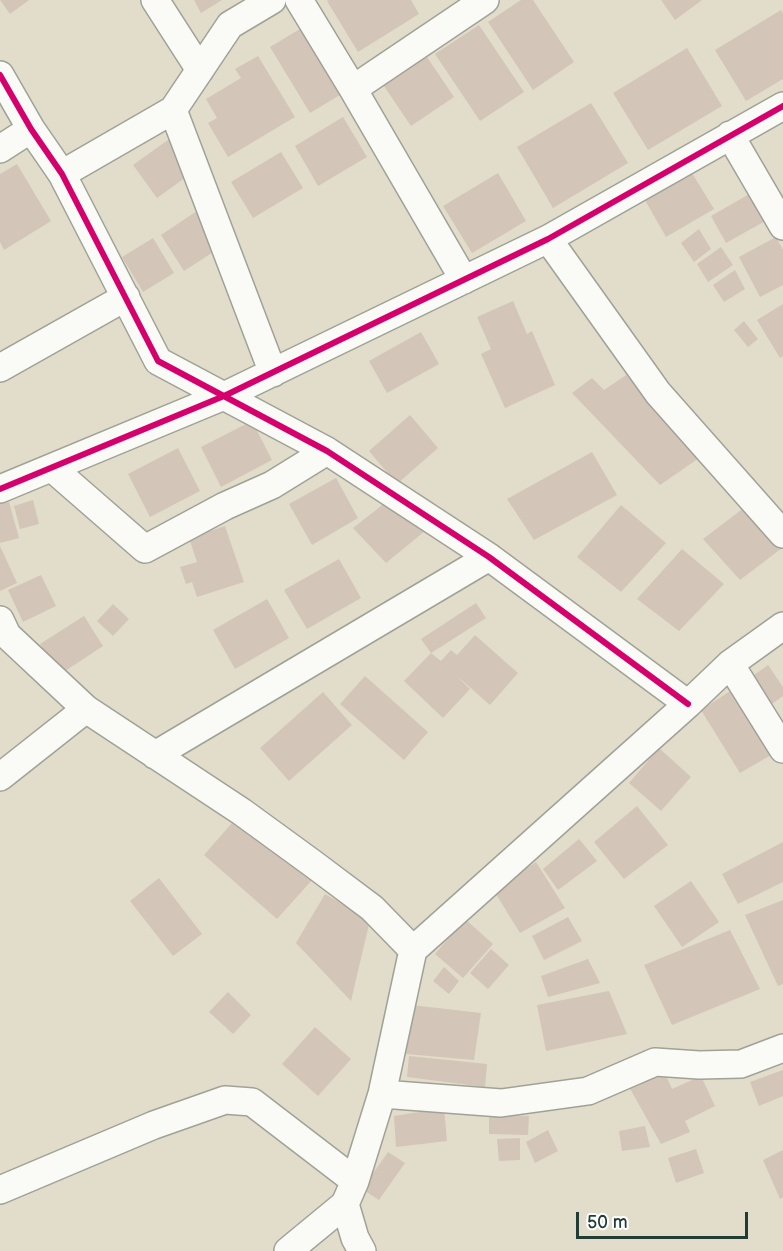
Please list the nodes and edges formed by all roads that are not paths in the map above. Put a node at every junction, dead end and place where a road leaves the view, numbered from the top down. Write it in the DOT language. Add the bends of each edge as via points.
graph roads {
  1 [pos="155,0"];
  2 [pos="272,0"];
  3 [pos="299,0"];
  4 [pos="485,0"];
  5 [pos="200,70"];
  6 [pos="0,75"];
  7 [pos="353,89"];
  8 [pos="783,106"];
  9 [pos="173,110"];
  10 [pos="31,129"];
  11 [pos="730,135"];
  12 [pos="0,149"];
  13 [pos="62,174"];
  14 [pos="783,226"];
  15 [pos="548,239"];
  16 [pos="464,280"];
  17 [pos="126,297"];
  18 [pos="0,368"];
  19 [pos="273,372"];
  20 [pos="224,396"];
  21 [pos="327,452"];
  22 [pos="52,468"];
  23 [pos="0,489"];
  24 [pos="783,534"];
  25 [pos="489,556"];
  26 [pos="0,620"];
  27 [pos="783,626"];
  28 [pos="730,664"];
  29 [pos="688,704"];
  30 [pos="86,709"];
  31 [pos="783,749"];
  32 [pos="155,755"];
  33 [pos="0,777"];
  34 [pos="413,950"];
  35 [pos="783,1048"];
  36 [pos="382,1094"];
  37 [pos="0,1190"];
  38 [pos="350,1192"];
  39 [pos="288,1251"];
  40 [pos="362,1251"];
  1 -- 5 [label="street"];
  2 -- 5 [label="street" via="230,26"];
  3 -- 7 [label="street"];
  4 -- 7 [label="street"];
  5 -- 9 [label="street"];
  6 -- 10 [label="street"];
  7 -- 16 [label="street"];
  8 -- 11 [label="street"];
  9 -- 13 [label="street"];
  9 -- 19 [label="street"];
  10 -- 12 [label="street"];
  10 -- 13 [label="street"];
  11 -- 14 [label="street"];
  11 -- 15 [label="street"];
  13 -- 17 [label="street"];
  15 -- 16 [label="street"];
  15 -- 24 [label="street" via="658,393"];
  16 -- 19 [label="street"];
  17 -- 18 [label="street"];
  17 -- 20 [label="street" via="158,361"];
  19 -- 20 [label="street"];
  20 -- 21 [label="street"];
  20 -- 22 [label="street"];
  21 -- 22 [label="street" via="145,549"];
  21 -- 25 [label="street"];
  22 -- 23 [label="street"];
  25 -- 29 [label="street"];
  25 -- 32 [label="street"];
  26 -- 30 [label="street" via="7,635"];
  27 -- 28 [label="street"];
  28 -- 29 [label="street"];
  28 -- 31 [label="street"];
  29 -- 34 [label="street"];
  30 -- 32 [label="street"];
  30 -- 33 [label="street"];
  32 -- 34 [label="street" via="242,812 372,908"];
  34 -- 36 [label="street"];
  35 -- 36 [label="street" via="741,1064 656,1062 588,1091 501,1103"];
  36 -- 38 [label="street"];
  37 -- 38 [label="street" via="153,1125 225,1100 252,1102"];
  38 -- 39 [label="street"];
  38 -- 40 [label="street" via="354,1238"];
}
